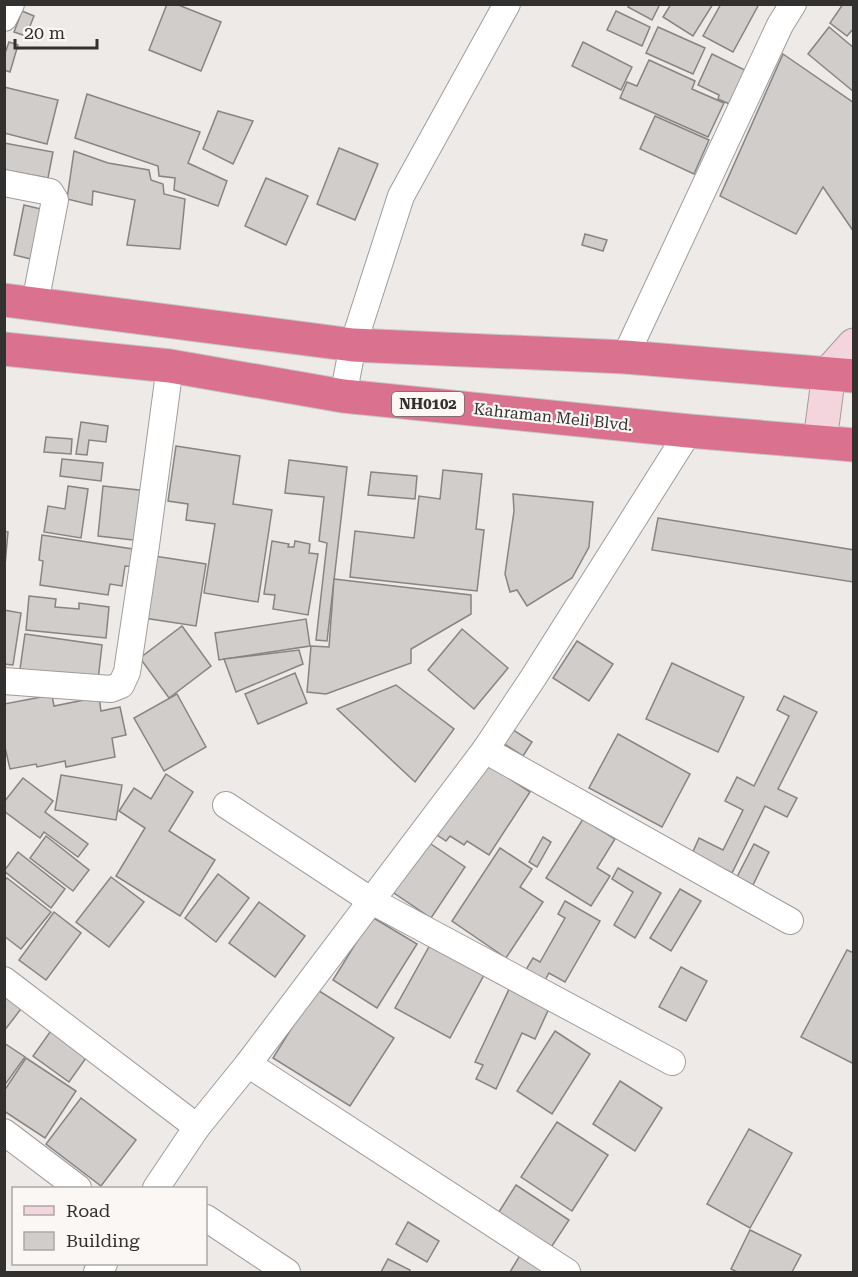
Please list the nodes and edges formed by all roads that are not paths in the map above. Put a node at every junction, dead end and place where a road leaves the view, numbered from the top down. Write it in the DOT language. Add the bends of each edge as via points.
graph roads {
  1 [pos="11,4"];
  2 [pos="507,4"];
  3 [pos="793,4"];
  4 [pos="4,18"];
  5 [pos="4,183"];
  6 [pos="20,302"];
  7 [pos="353,345"];
  8 [pos="854,345"];
  9 [pos="4,349"];
  10 [pos="625,357"];
  11 [pos="170,366"];
  12 [pos="841,375"];
  13 [pos="343,396"];
  14 [pos="689,431"];
  15 [pos="820,441"];
  16 [pos="854,445"];
  17 [pos="4,681"];
  18 [pos="484,750"];
  19 [pos="226,805"];
  20 [pos="370,900"];
  21 [pos="790,921"];
  22 [pos="4,980"];
  23 [pos="672,1062"];
  24 [pos="248,1064"];
  25 [pos="197,1127"];
  26 [pos="4,1132"];
  27 [pos="77,1187"];
  28 [pos="159,1187"];
  29 [pos="207,1219"];
  30 [pos="287,1272"];
  31 [pos="567,1272"];
  1 -- 4 [label="street"];
  2 -- 7 [label="street" via="400,196"];
  3 -- 10 [label="street"];
  5 -- 6 [label="street" via="50,192 55,200"];
  6 -- 7 [label="highway"];
  7 -- 10 [label="highway"];
  7 -- 13 [label="street"];
  8 -- 12 [label="street"];
  9 -- 11 [label="highway, Kahraman Meli Blvd. / NH0102"];
  10 -- 12 [label="highway"];
  11 -- 13 [label="highway, Kahraman Meli Blvd. / NH0102"];
  11 -- 17 [label="street" via="127,672 121,685 111,689"];
  12 -- 15 [label="street"];
  13 -- 14 [label="highway, Kahraman Meli Blvd. / NH0102"];
  14 -- 15 [label="highway, Kahraman Meli Blvd. / NH0102"];
  14 -- 18 [label="street"];
  15 -- 16 [label="highway, Kahraman Meli Blvd. / NH0102"];
  18 -- 20 [label="street"];
  18 -- 21 [label="street"];
  19 -- 20 [label="street"];
  20 -- 23 [label="street"];
  20 -- 24 [label="street"];
  22 -- 25 [label="street"];
  24 -- 25 [label="street"];
  24 -- 31 [label="street"];
  25 -- 28 [label="street"];
  26 -- 27 [label="street"];
  29 -- 30 [label="street"];
}
